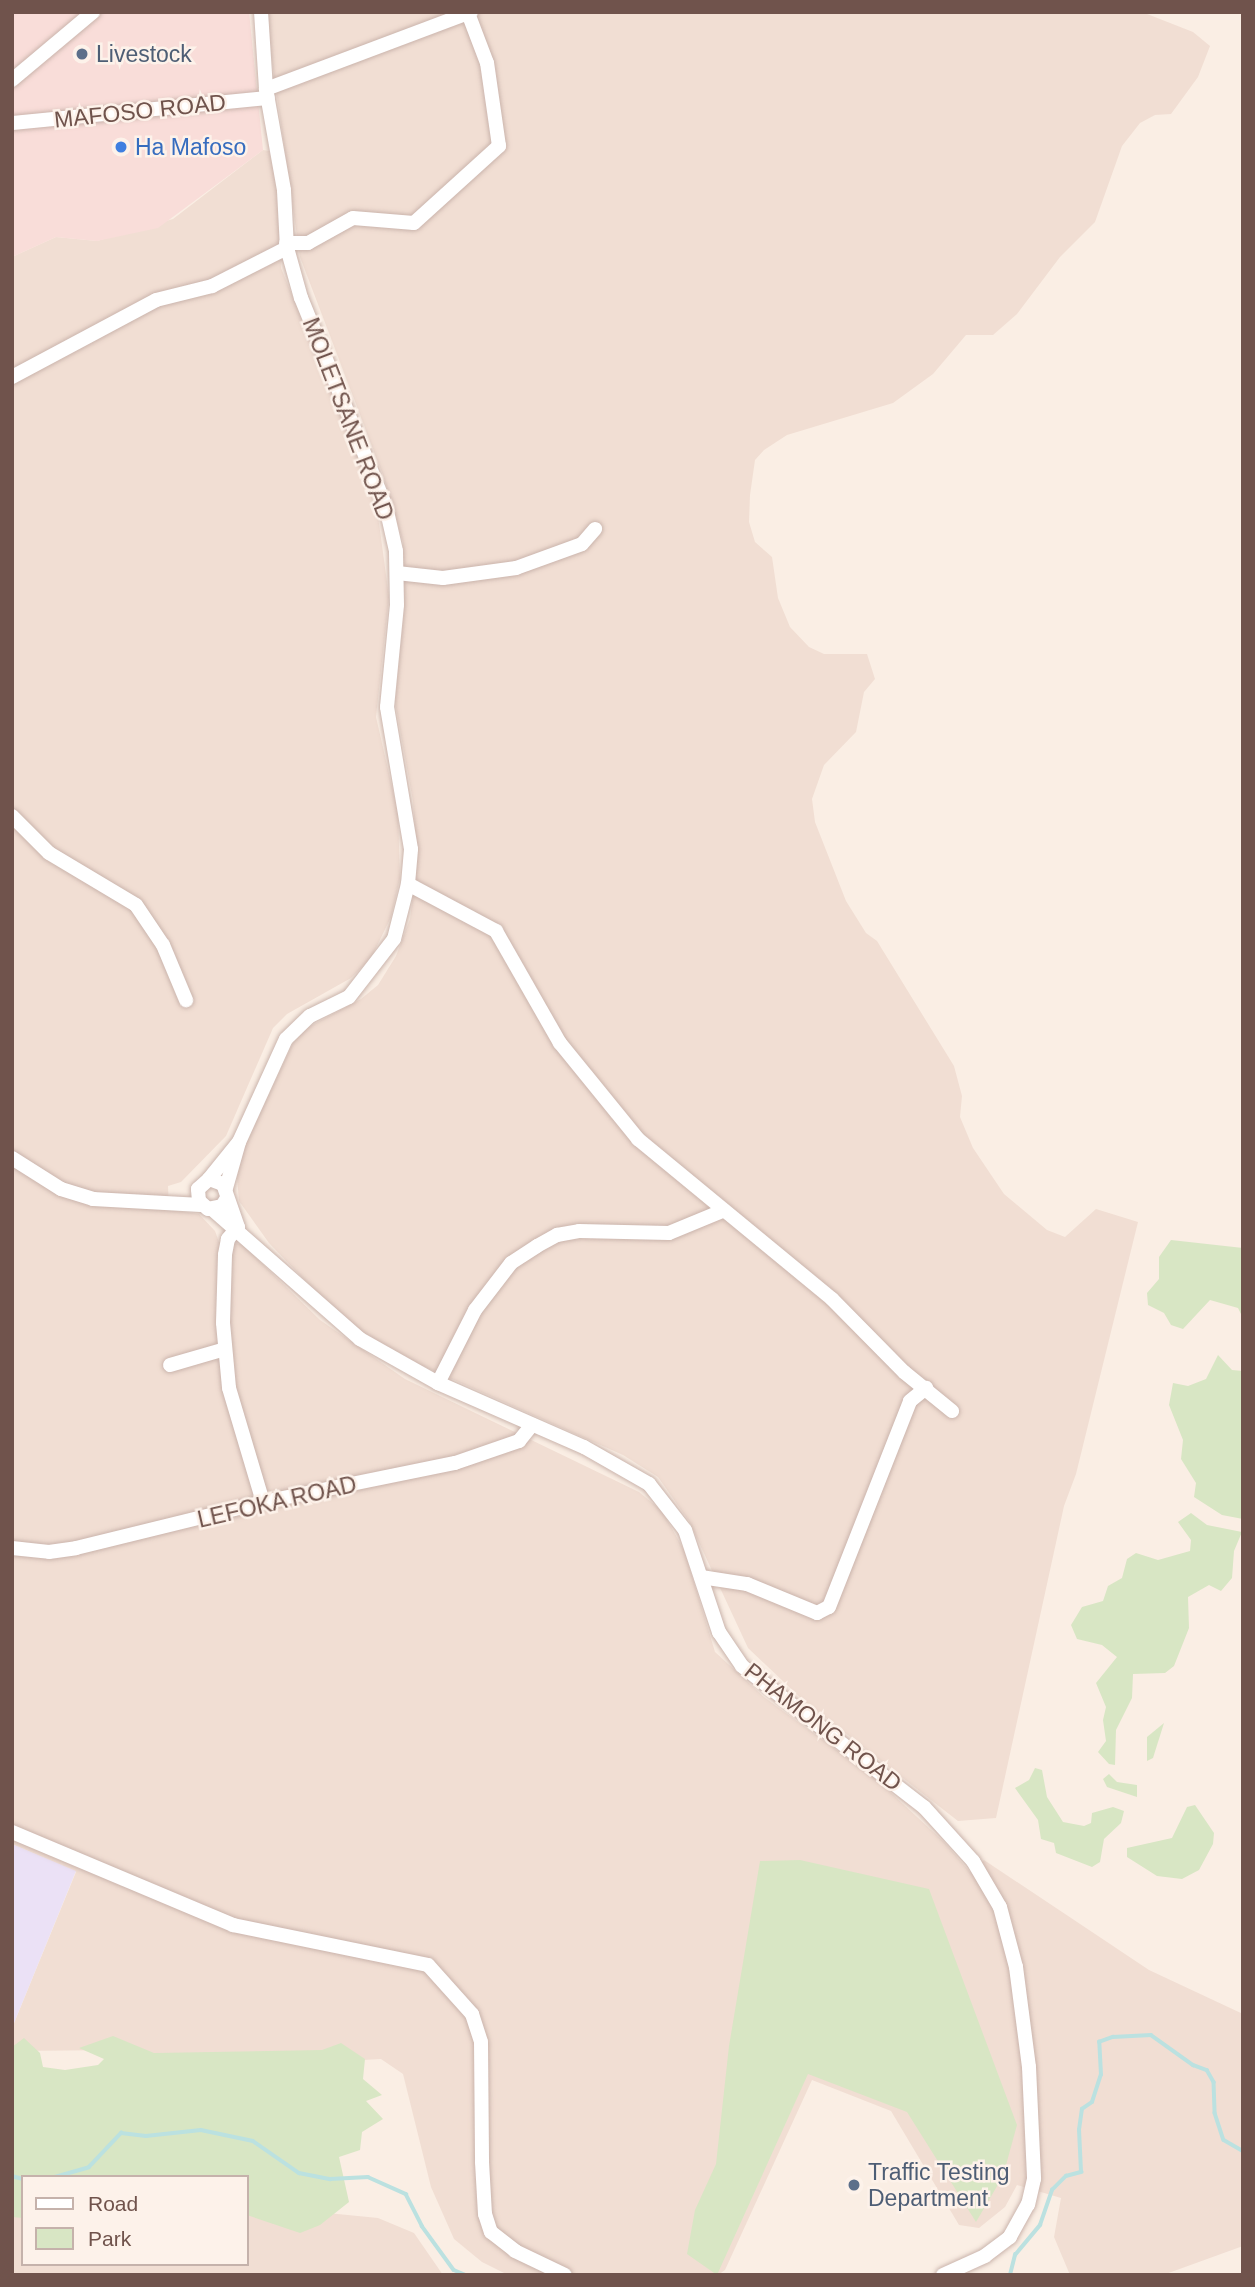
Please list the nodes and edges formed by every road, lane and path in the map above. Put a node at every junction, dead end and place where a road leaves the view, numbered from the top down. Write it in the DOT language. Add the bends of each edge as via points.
graph roads {
  1 [pos="93,12"];
  2 [pos="261,12"];
  3 [pos="469,13"];
  4 [pos="12,80"];
  5 [pos="267,93"];
  6 [pos="12,123"];
  7 [pos="286,246"];
  8 [pos="12,377"];
  9 [pos="595,529"];
  10 [pos="397,573"];
  11 [pos="12,816"];
  12 [pos="408,884"];
  13 [pos="186,1000"];
  14 [pos="239,1142"];
  15 [pos="12,1158"];
  16 [pos="204,1184"];
  17 [pos="226,1193"];
  18 [pos="175,1203"];
  19 [pos="207,1207"];
  20 [pos="722,1211"];
  21 [pos="238,1227"];
  22 [pos="225,1349"];
  23 [pos="170,1365"];
  24 [pos="438,1383"];
  25 [pos="926,1388"];
  26 [pos="952,1411"];
  27 [pos="532,1425"];
  28 [pos="262,1502"];
  29 [pos="12,1548"];
  30 [pos="701,1577"];
  31 [pos="12,1832"];
  32 [pos="565,2275"];
  33 [pos="943,2275"];
  1 -- 4 [label="street"];
  2 -- 5 [label="street, MOLETSANE ROAD"];
  3 -- 5 [label="street, MAFOSO ROAD"];
  3 -- 7 [label="street" via="487,63 499,146 414,223 353,218 308,243"];
  5 -- 6 [label="street, MAFOSO ROAD"];
  5 -- 7 [label="street, MOLETSANE ROAD" via="284,190"];
  7 -- 8 [label="street" via="212,286 156,300"];
  7 -- 10 [label="street, MOLETSANE ROAD" via="301,298 386,507"];
  9 -- 10 [label="street" via="582,544 516,568 443,578"];
  10 -- 12 [label="street, MOLETSANE ROAD" via="387,707 395,770 409,824"];
  11 -- 13 [label="street" via="48,853 136,905 163,945"];
  12 -- 14 [label="street, MOLETSANE ROAD" via="394,939 379,963 349,997 291,1031"];
  12 -- 20 [label="street" via="496,931 560,1043 615,1115"];
  14 -- 16 [label="street, MOLETSANE ROAD"];
  14 -- 17 [label="street, MOLETSANE ROAD"];
  15 -- 18 [label="street" via="61,1189 93,1199"];
  16 -- 17 [label="street"];
  16 -- 18 [label="street, MOLETSANE ROAD"];
  16 -- 19 [label="street"];
  17 -- 19 [label="street"];
  17 -- 21 [label="street, PHAMONG ROAD"];
  18 -- 19 [label="street"];
  19 -- 21 [label="street, PHAMONG ROAD"];
  20 -- 24 [label="street" via="669,1233 579,1231 557,1235 537,1246 511,1263 475,1310"];
  20 -- 25 [label="street" via="832,1299"];
  21 -- 22 [label="street" via="228,1239 225,1255"];
  21 -- 24 [label="street, PHAMONG ROAD" via="360,1339"];
  22 -- 23 [label="street"];
  22 -- 28 [label="street" via="229,1388"];
  24 -- 27 [label="street, PHAMONG ROAD"];
  25 -- 26 [label="street"];
  25 -- 30 [label="street" via="910,1401 829,1607 817,1613 747,1584"];
  27 -- 28 [label="street, LEFOKA ROAD" via="519,1441 465,1461"];
  27 -- 30 [label="street, PHAMONG ROAD" via="584,1447 649,1484 681,1522"];
  28 -- 29 [label="street, LEFOKA ROAD" via="76,1548 49,1552"];
  30 -- 33 [label="street, PHAMONG ROAD" via="719,1632 742,1666 923,1807 960,1843 1000,1907 1016,1967 1034,2179 1028,2204 1010,2237 985,2256"];
  31 -- 32 [label="street" via="233,1925 428,1965 472,2014 481,2042 482,2162 485,2214 491,2232 507,2247"];
}
